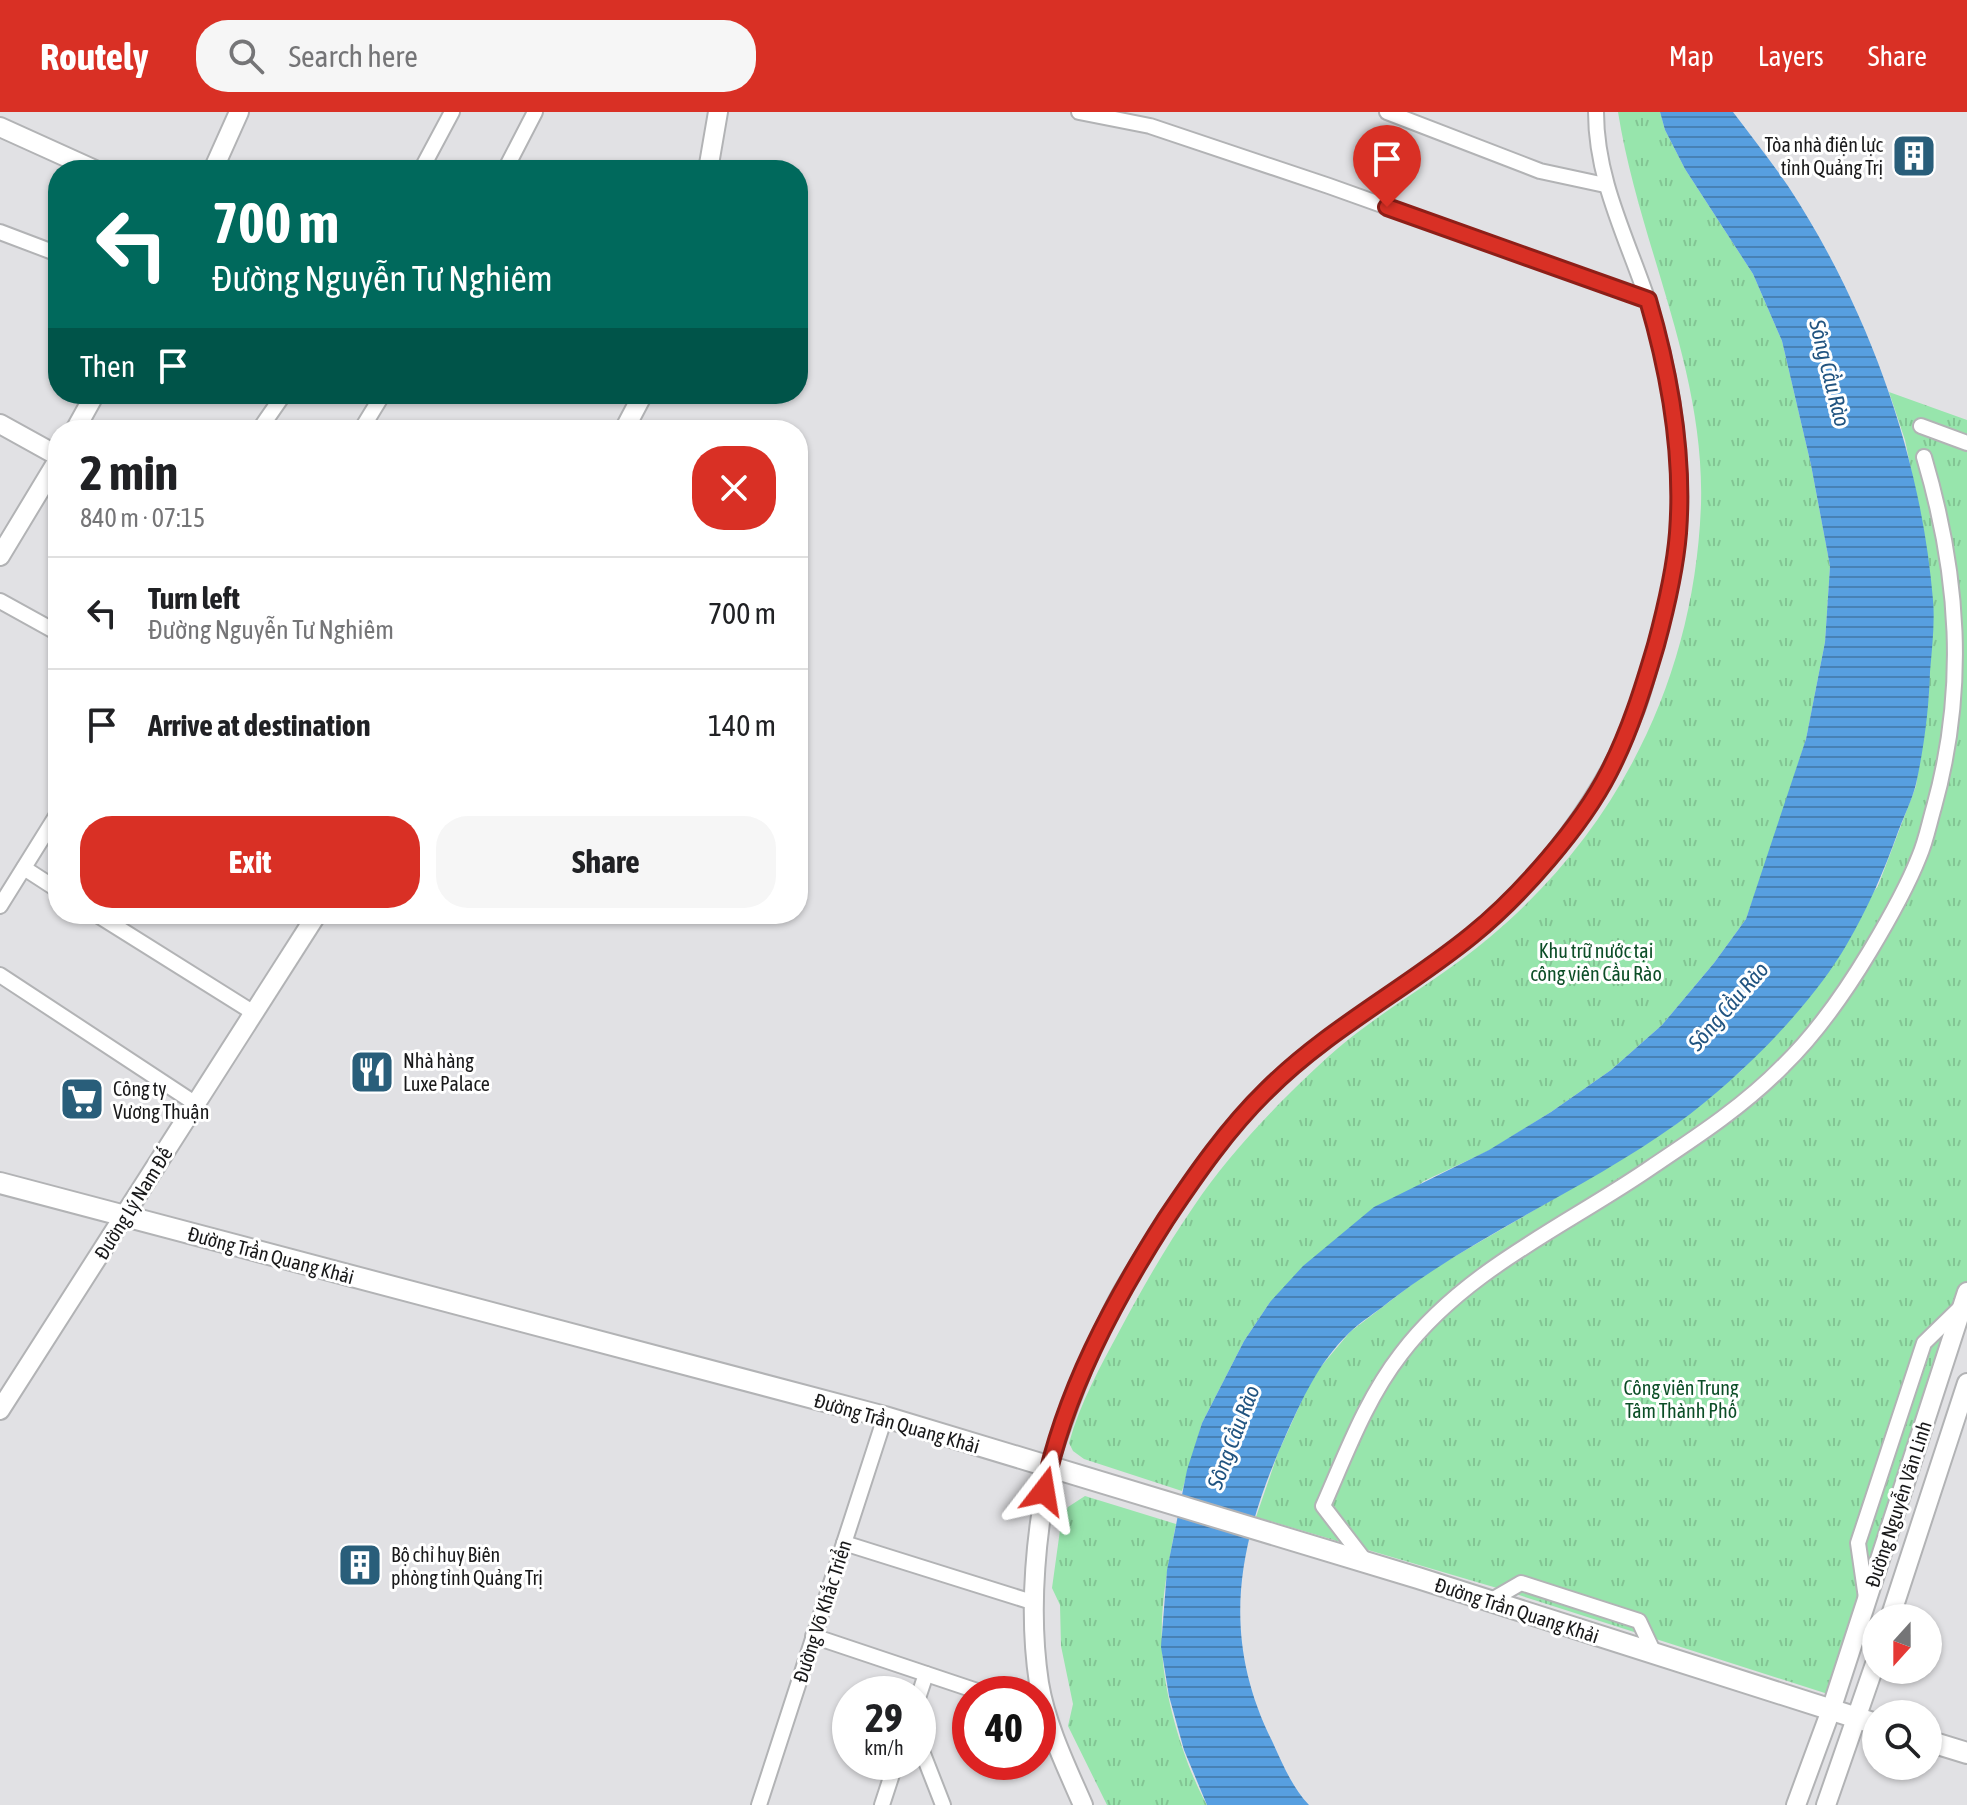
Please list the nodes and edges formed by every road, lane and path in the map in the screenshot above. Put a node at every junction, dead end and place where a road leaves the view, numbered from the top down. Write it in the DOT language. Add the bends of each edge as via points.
graph roads {
  1 [pos="239,112"];
  2 [pos="452,112"];
  3 [pos="535,112"];
  4 [pos="718,112"];
  5 [pos="1079,112"];
  6 [pos="1596,112"];
  7 [pos="1390,113"];
  8 [pos="1152,119"];
  9 [pos="0,127"];
  10 [pos="73,160"];
  11 [pos="217,160"];
  12 [pos="426,160"];
  13 [pos="510,160"];
  14 [pos="710,160"];
  15 [pos="1605,185"];
  16 [pos="0,232"];
  17 [pos="48,250"];
  18 [pos="1648,300"];
  19 [pos="0,424"];
  20 [pos="1921,426"];
  21 [pos="1967,443"];
  22 [pos="48,452"];
  23 [pos="1924,457"];
  24 [pos="48,475"];
  25 [pos="0,556"];
  26 [pos="0,601"];
  27 [pos="48,627"];
  28 [pos="48,829"];
  29 [pos="24,868"];
  30 [pos="48,884"];
  31 [pos="0,906"];
  32 [pos="112,924"];
  33 [pos="311,924"];
  34 [pos="0,975"];
  35 [pos="254,1013"];
  36 [pos="196,1104"];
  37 [pos="0,1183"];
  38 [pos="124,1216"];
  39 [pos="1965,1299"];
  40 [pos="1967,1383"];
  41 [pos="0,1410"];
  42 [pos="885,1417"];
  43 [pos="1049,1468"];
  44 [pos="844,1543"];
  45 [pos="1366,1562"];
  46 [pos="1032,1602"];
  47 [pos="1895,1604"];
  48 [pos="813,1636"];
  49 [pos="926,1674"];
  50 [pos="1038,1676"];
  51 [pos="952,1683"];
  52 [pos="1831,1710"];
  53 [pos="1862,1720"];
  54 [pos="1862,1729"];
  55 [pos="1056,1742"];
  56 [pos="1942,1745"];
  57 [pos="1967,1753"];
  58 [pos="890,1780"];
  59 [pos="933,1780"];
  60 [pos="759,1805"];
  61 [pos="882,1805"];
  62 [pos="943,1805"];
  63 [pos="1083,1805"];
  64 [pos="1796,1805"];
  65 [pos="1826,1805"];
  1 -- 11 [label="street"];
  2 -- 12 [label="street"];
  3 -- 13 [label="street"];
  4 -- 14 [label="street"];
  5 -- 8 [label="street"];
  6 -- 15 [label="street"];
  7 -- 15 [label="street" via="1540,171"];
  8 -- 18 [label="street"];
  9 -- 10 [label="street"];
  15 -- 18 [label="street"];
  16 -- 17 [label="street"];
  18 -- 43 [label="street" via="1672,408 1678,534 1666,609 1637,710 1609,773 1565,837 1487,921 1295,1064 1203,1163 1115,1302"];
  19 -- 22 [label="street"];
  20 -- 21 [label="street"];
  23 -- 45 [label="street" via="1951,584 1955,706 1920,856 1887,922 1855,975 1784,1066 1685,1145 1508,1258 1450,1302 1401,1353 1376,1392 1323,1506"];
  24 -- 25 [label="street"];
  26 -- 27 [label="street"];
  28 -- 29 [label="street"];
  29 -- 30 [label="street"];
  29 -- 31 [label="street"];
  32 -- 35 [label="street"];
  33 -- 35 [label="street, Đường Lý Nam Đế"];
  34 -- 36 [label="street"];
  35 -- 36 [label="street, Đường Lý Nam Đế"];
  36 -- 38 [label="street, Đường Lý Nam Đế"];
  37 -- 38 [label="main road, Đường Trần Quang Khải"];
  38 -- 41 [label="street, Đường Lý Nam Đế"];
  38 -- 42 [label="main road, Đường Trần Quang Khải"];
  39 -- 52 [label="street, Đường Nguyễn Văn Linh"];
  40 -- 47 [label="street, Đường Nguyễn Văn Linh"];
  42 -- 43 [label="main road, Đường Trần Quang Khải"];
  42 -- 44 [label="street, Đường Võ Khắc Triển"];
  43 -- 45 [label="main road, Đường Trần Quang Khải"];
  43 -- 46 [label="street"];
  44 -- 46 [label="street"];
  44 -- 48 [label="street, Đường Võ Khắc Triển"];
  45 -- 52 [label="main road, Đường Trần Quang Khải"];
  46 -- 50 [label="street"];
  48 -- 49 [label="street"];
  48 -- 60 [label="street, Đường Võ Khắc Triển"];
  49 -- 51 [label="street"];
  52 -- 53 [label="main road, Đường Trần Quang Khải"];
  52 -- 64 [label="street, Đường Nguyễn Văn Linh"];
  54 -- 65 [label="street"];
  55 -- 63 [label="street"];
  56 -- 57 [label="main road"];
  58 -- 61 [label="street"];
  59 -- 62 [label="street"];
}
